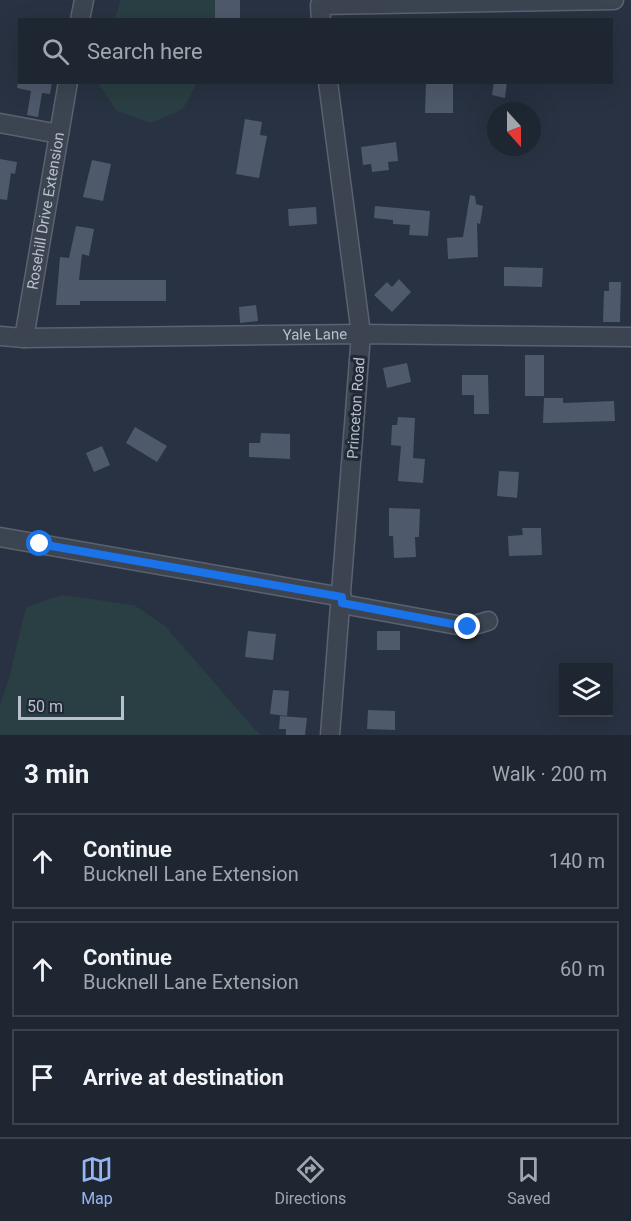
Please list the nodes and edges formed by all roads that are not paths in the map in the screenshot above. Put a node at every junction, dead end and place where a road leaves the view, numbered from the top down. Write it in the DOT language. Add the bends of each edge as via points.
graph roads {
  1 [pos="84,0"];
  2 [pos="614,0"];
  3 [pos="320,12"];
  4 [pos="80,18"];
  5 [pos="68,84"];
  6 [pos="328,84"];
  7 [pos="0,123"];
  8 [pos="59,134"];
  9 [pos="361,334"];
  10 [pos="0,336"];
  11 [pos="631,337"];
  12 [pos="24,338"];
  13 [pos="0,537"];
  14 [pos="342,600"];
  15 [pos="488,621"];
  16 [pos="330,735"];
  1 -- 4 [label="street"];
  2 -- 3 [label="street"];
  5 -- 8 [label="street, Rosehill Drive Extension"];
  6 -- 9 [label="street, Princeton Road"];
  7 -- 8 [label="street"];
  8 -- 12 [label="street, Rosehill Drive Extension"];
  9 -- 11 [label="street, Yale Lane"];
  9 -- 12 [label="street, Yale Lane"];
  9 -- 14 [label="street, Princeton Road"];
  10 -- 12 [label="street, Yale Lane"];
  13 -- 14 [label="street"];
  14 -- 15 [label="street" via="468,627"];
  14 -- 16 [label="street, Princeton Road"];
}
